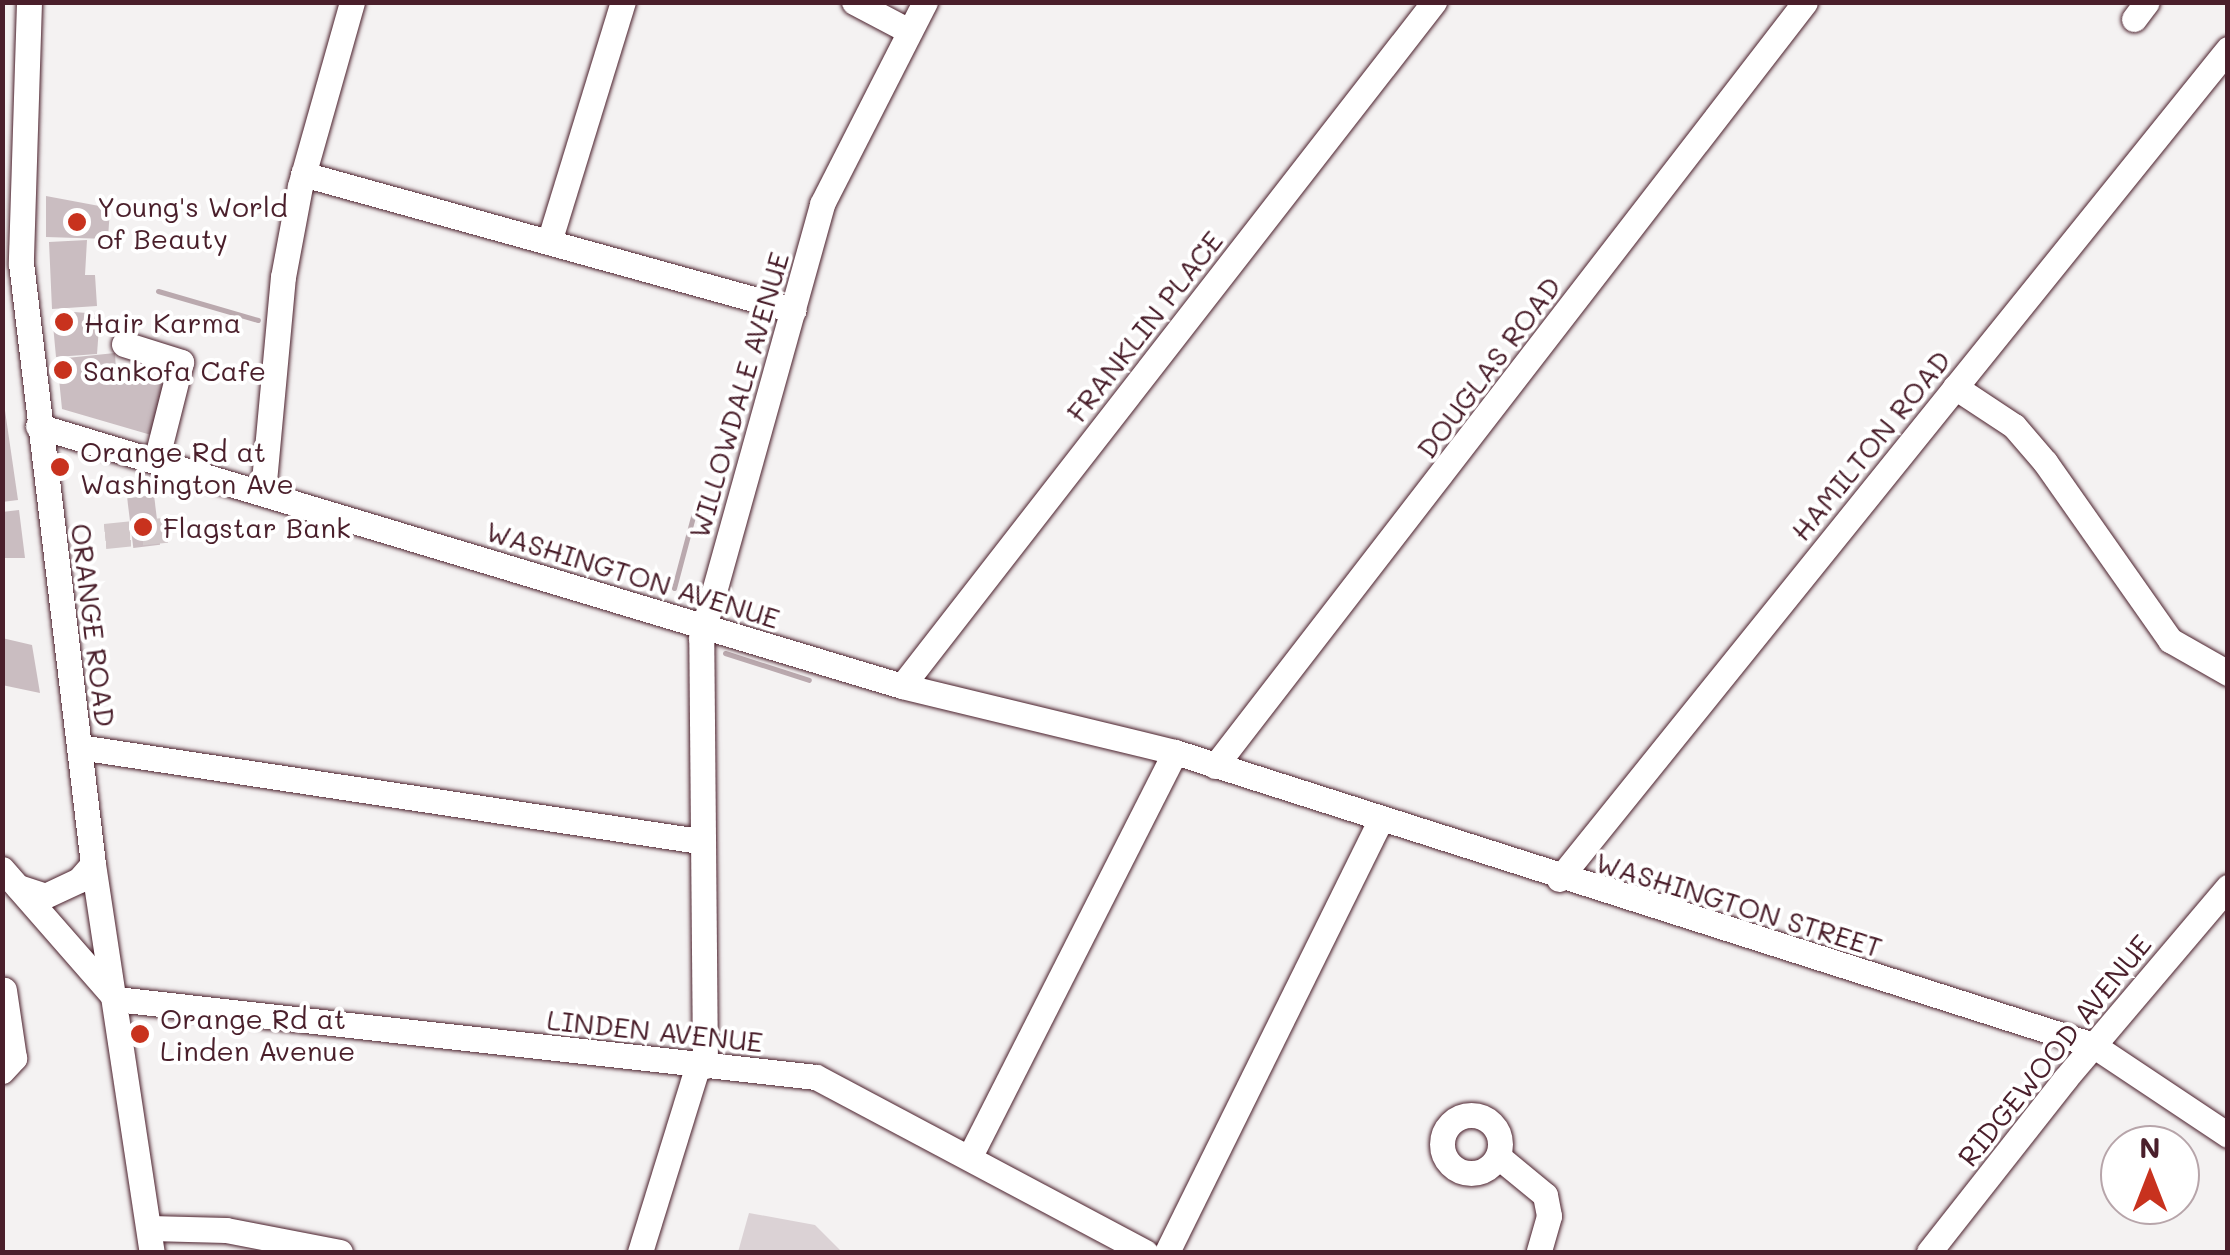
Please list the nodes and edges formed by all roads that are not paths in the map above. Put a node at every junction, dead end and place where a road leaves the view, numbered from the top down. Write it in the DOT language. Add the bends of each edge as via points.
graph roads {
  1 [pos="29,2"];
  2 [pos="352,2"];
  3 [pos="623,2"];
  4 [pos="854,2"];
  5 [pos="925,2"];
  6 [pos="1434,2"];
  7 [pos="1805,2"];
  8 [pos="909,31"];
  9 [pos="2228,48"];
  10 [pos="26,62"];
  11 [pos="2,112"];
  12 [pos="303,174"];
  13 [pos="550,242"];
  14 [pos="12,259"];
  15 [pos="792,310"];
  16 [pos="124,344"];
  17 [pos="1955,387"];
  18 [pos="38,426"];
  19 [pos="156,461"];
  20 [pos="263,492"];
  21 [pos="704,628"];
  22 [pos="2228,673"];
  23 [pos="902,686"];
  24 [pos="79,747"];
  25 [pos="1175,752"];
  26 [pos="1214,766"];
  27 [pos="1380,820"];
  28 [pos="699,842"];
  29 [pos="93,864"];
  30 [pos="10,878"];
  31 [pos="1559,879"];
  32 [pos="2228,887"];
  33 [pos="4,990"];
  34 [pos="116,999"];
  35 [pos="2093,1045"];
  36 [pos="701,1066"];
  37 [pos="2,1070"];
  38 [pos="2228,1135"];
  39 [pos="970,1156"];
  40 [pos="1500,1158"];
  41 [pos="151,1240"];
  42 [pos="340,1252"];
  43 [pos="640,1252"];
  44 [pos="1145,1252"];
  45 [pos="1167,1252"];
  46 [pos="1539,1252"];
  47 [pos="1929,1252"];
  1 -- 10 [label="street, ORANGE ROAD"];
  2 -- 12 [label="street"];
  3 -- 13 [label="street"];
  4 -- 8 [label="street"];
  5 -- 8 [label="street, WILLOWDALE AVENUE"];
  6 -- 23 [label="street, FRANKLIN PLACE"];
  7 -- 26 [label="street, DOUGLAS ROAD"];
  8 -- 15 [label="street, WILLOWDALE AVENUE" via="822,204"];
  9 -- 17 [label="street, HAMILTON ROAD"];
  10 -- 11 [label="street"];
  10 -- 14 [label="street, ORANGE ROAD"];
  12 -- 13 [label="street"];
  12 -- 20 [label="street" via="283,277"];
  13 -- 15 [label="street"];
  14 -- 18 [label="street, ORANGE ROAD"];
  15 -- 21 [label="street, WILLOWDALE AVENUE"];
  16 -- 19 [label="street" via="181,362"];
  17 -- 22 [label="street" via="2014,426 2045,462 2170,640"];
  17 -- 31 [label="street, HAMILTON ROAD"];
  18 -- 19 [label="street, WASHINGTON AVENUE"];
  18 -- 24 [label="street, ORANGE ROAD"];
  19 -- 20 [label="street, WASHINGTON AVENUE"];
  20 -- 21 [label="street, WASHINGTON AVENUE"];
  21 -- 23 [label="street, WASHINGTON AVENUE"];
  21 -- 28 [label="street, WILLOWDALE AVENUE"];
  23 -- 25 [label="street, WASHINGTON AVENUE"];
  24 -- 28 [label="street"];
  24 -- 29 [label="street, ORANGE ROAD"];
  25 -- 26 [label="street, WASHINGTON AVENUE"];
  25 -- 39 [label="street"];
  26 -- 27 [label="street, WASHINGTON STREET"];
  27 -- 31 [label="street, WASHINGTON STREET"];
  27 -- 45 [label="street"];
  28 -- 36 [label="street, WILLOWDALE AVENUE"];
  29 -- 30 [label="street" via="66,889 44,896"];
  29 -- 34 [label="street, ORANGE ROAD"];
  30 -- 34 [label="street"];
  31 -- 35 [label="street, WASHINGTON STREET"];
  32 -- 35 [label="street, RIDGEWOOD AVENUE"];
  33 -- 37 [label="street" via="14,1058"];
  34 -- 36 [label="street, LINDEN AVENUE"];
  34 -- 41 [label="street, ORANGE ROAD"];
  35 -- 38 [label="street, WASHINGTON STREET"];
  35 -- 47 [label="street, RIDGEWOOD AVENUE"];
  36 -- 39 [label="street, LINDEN AVENUE" via="816,1077"];
  36 -- 43 [label="street, WILLOWDALE AVENUE"];
  39 -- 44 [label="street, LINDEN AVENUE"];
  40 -- 46 [label="street" via="1545,1195 1549,1216"];
  41 -- 42 [label="street" via="200,1226"];
}
